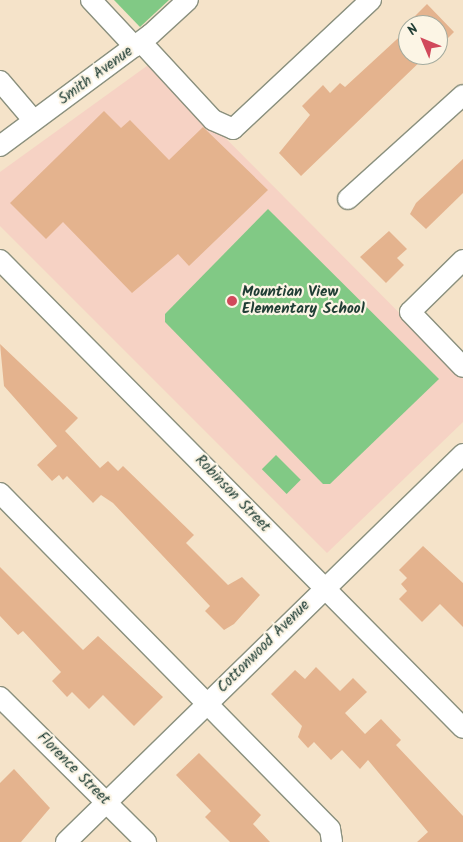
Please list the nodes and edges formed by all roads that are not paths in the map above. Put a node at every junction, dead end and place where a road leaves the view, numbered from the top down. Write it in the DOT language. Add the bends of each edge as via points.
graph roads {
  1 [pos="91,0"];
  2 [pos="188,0"];
  3 [pos="371,0"];
  4 [pos="138,44"];
  5 [pos="0,81"];
  6 [pos="463,95"];
  7 [pos="34,121"];
  8 [pos="0,146"];
  9 [pos="348,199"];
  10 [pos="0,260"];
  11 [pos="463,260"];
  12 [pos="463,367"];
  13 [pos="463,454"];
  14 [pos="0,493"];
  15 [pos="323,588"];
  16 [pos="0,697"];
  17 [pos="204,706"];
  18 [pos="463,728"];
  19 [pos="106,802"];
  20 [pos="66,842"];
  21 [pos="146,842"];
  22 [pos="332,842"];
  1 -- 4 [label="street"];
  2 -- 4 [label="street, Smith Avenue"];
  3 -- 4 [label="street" via="233,129 213,120"];
  4 -- 7 [label="street, Smith Avenue"];
  5 -- 7 [label="street"];
  6 -- 9 [label="street"];
  7 -- 8 [label="street, Smith Avenue"];
  10 -- 15 [label="street, Robinson Street"];
  11 -- 12 [label="street" via="410,312"];
  13 -- 15 [label="street, Cottonwood Avenue"];
  14 -- 17 [label="street"];
  15 -- 17 [label="street, Cottonwood Avenue"];
  15 -- 18 [label="street, Robinson Street"];
  16 -- 19 [label="street, Florence Street"];
  17 -- 19 [label="street, Cottonwood Avenue"];
  17 -- 22 [label="street" via="330,830"];
  19 -- 20 [label="street, Cottonwood Avenue"];
  19 -- 21 [label="street, Florence Street"];
}
